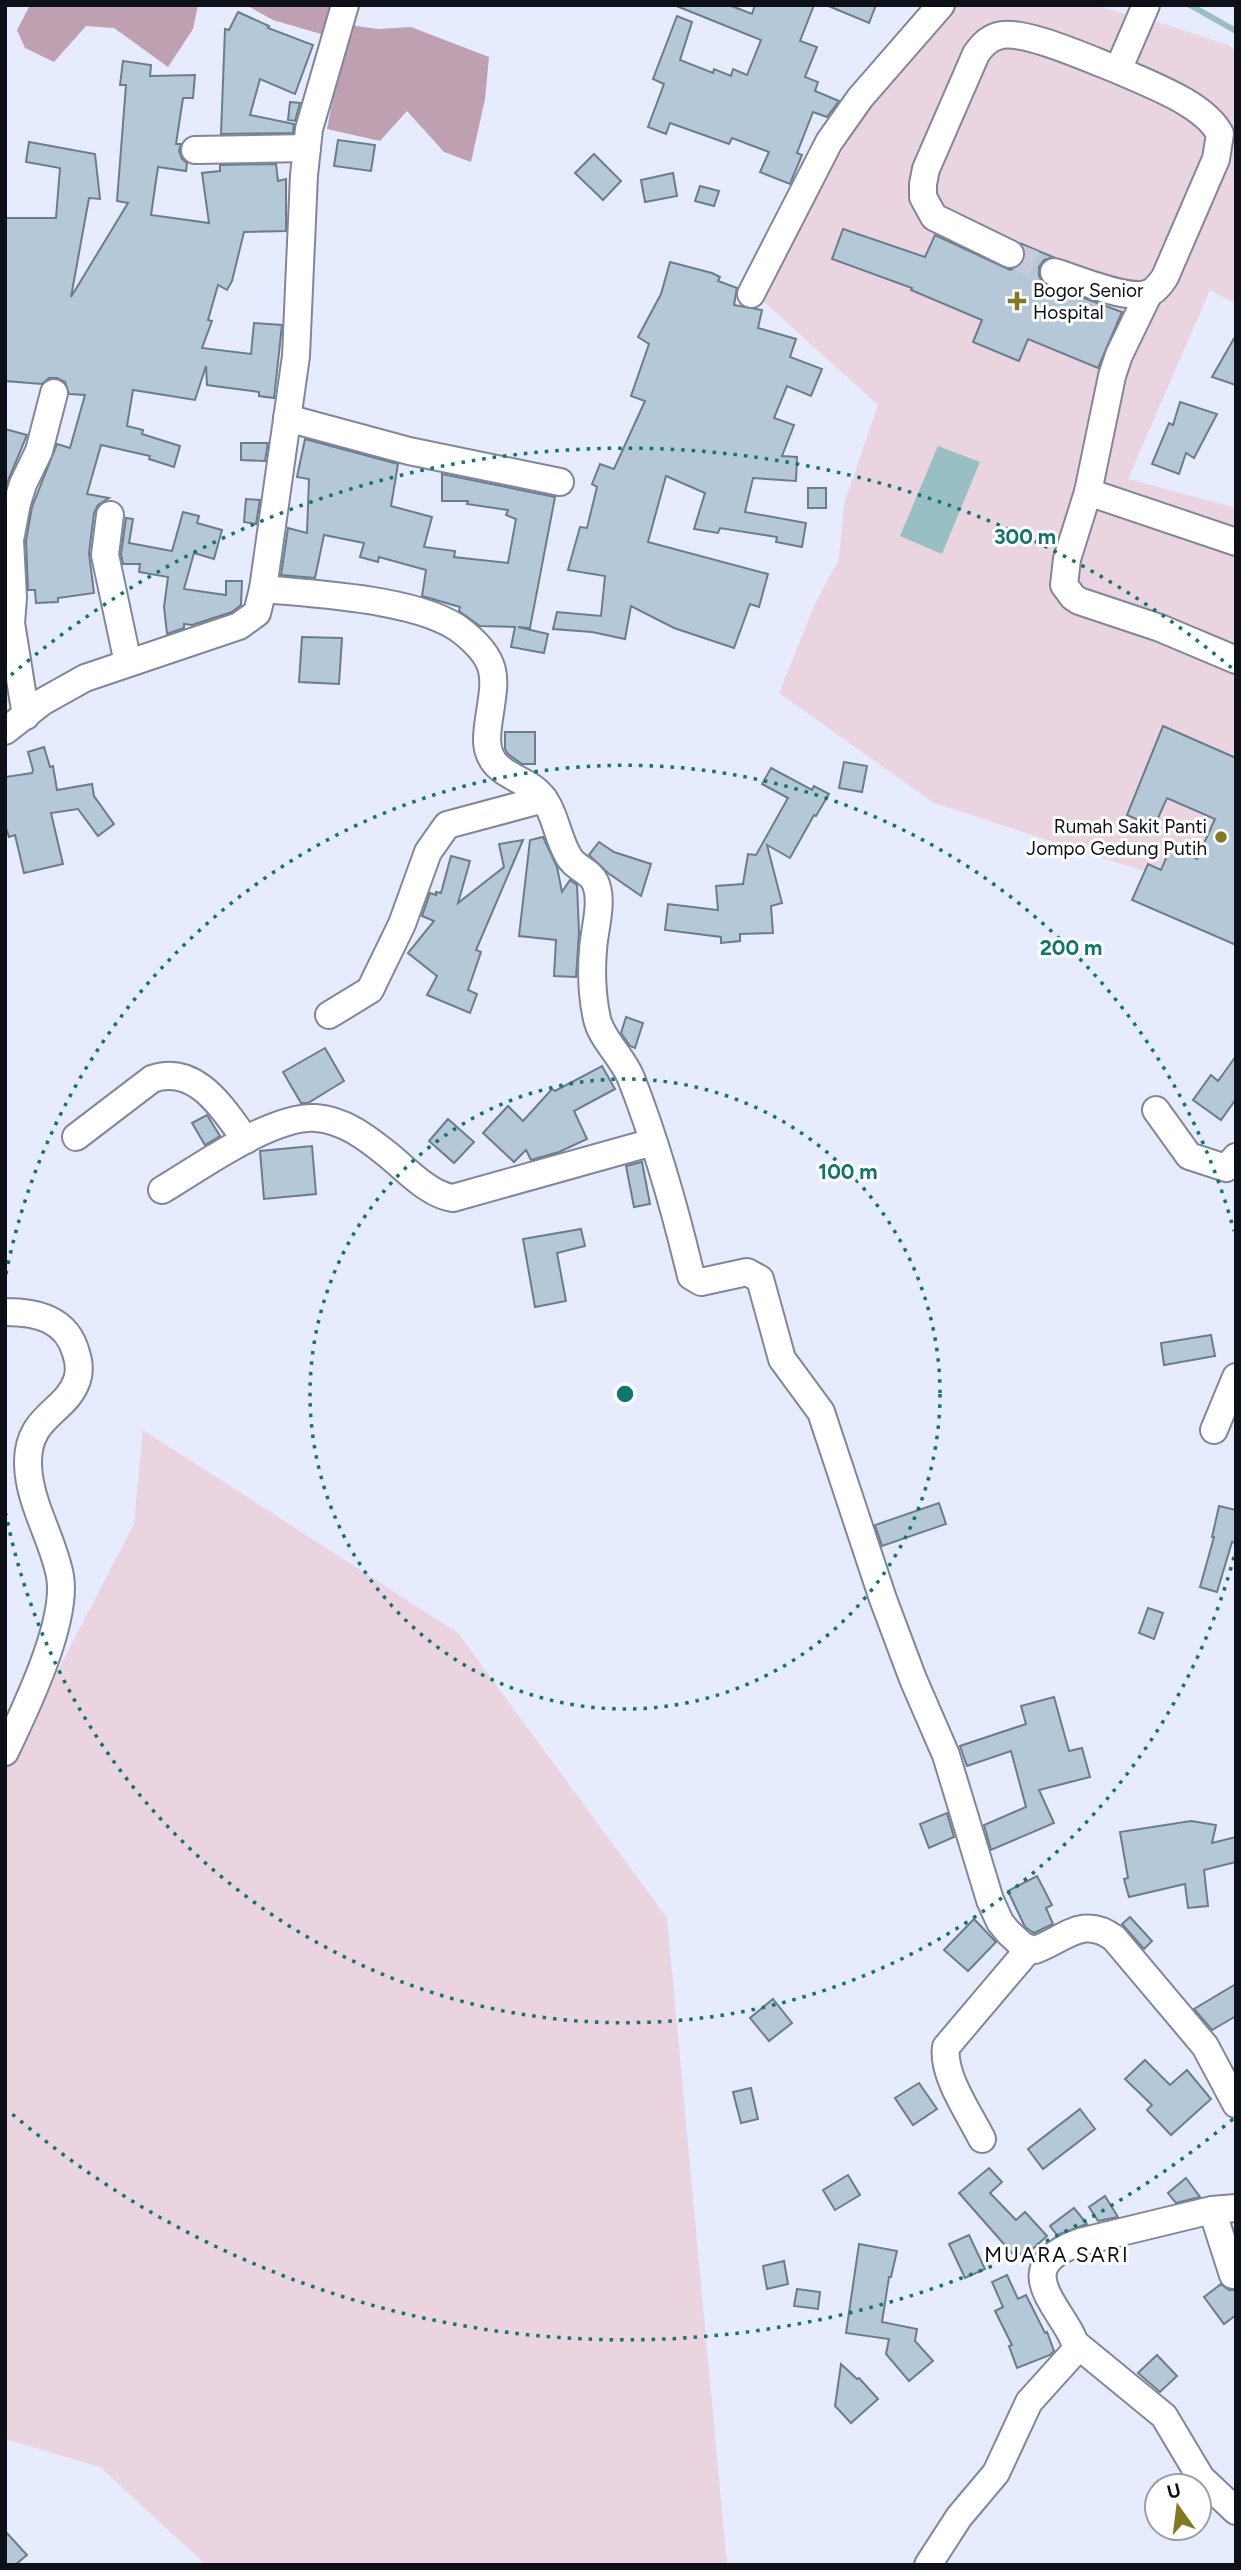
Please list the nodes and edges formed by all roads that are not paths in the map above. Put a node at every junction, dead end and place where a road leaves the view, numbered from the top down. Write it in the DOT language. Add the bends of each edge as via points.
graph roads {
  1 [pos="345,5"];
  2 [pos="941,5"];
  3 [pos="1146,5"];
  4 [pos="1118,69"];
  5 [pos="307,148"];
  6 [pos="195,150"];
  7 [pos="1010,254"];
  8 [pos="1054,272"];
  9 [pos="1149,293"];
  10 [pos="751,294"];
  11 [pos="54,394"];
  12 [pos="287,418"];
  13 [pos="560,482"];
  14 [pos="1088,492"];
  15 [pos="110,515"];
  16 [pos="1236,542"];
  17 [pos="263,589"];
  18 [pos="1236,660"];
  19 [pos="128,663"];
  20 [pos="15,723"];
  21 [pos="544,799"];
  22 [pos="329,1015"];
  23 [pos="1156,1110"];
  24 [pos="76,1137"];
  25 [pos="246,1140"];
  26 [pos="653,1142"];
  27 [pos="1236,1157"];
  28 [pos="162,1190"];
  29 [pos="5,1312"];
  30 [pos="1236,1377"];
  31 [pos="1214,1430"];
  32 [pos="5,1752"];
  33 [pos="1029,1949"];
  34 [pos="1236,2104"];
  35 [pos="982,2139"];
  36 [pos="1224,2209"];
  37 [pos="1233,2275"];
  38 [pos="1075,2343"];
  39 [pos="1236,2511"];
  40 [pos="928,2565"];
  1 -- 5 [label="street"];
  2 -- 10 [label="street" via="860,98 829,142"];
  3 -- 4 [label="street"];
  4 -- 7 [label="street" via="1011,34 991,39 976,54 926,169 923,198 934,217"];
  4 -- 9 [label="street" via="1200,112 1220,134 1216,159 1172,261 1159,286"];
  5 -- 6 [label="street"];
  5 -- 12 [label="street" via="296,356"];
  8 -- 9 [label="street" via="1119,292"];
  9 -- 14 [label="street" via="1112,376"];
  11 -- 20 [label="street" via="39,451 17,503 10,540"];
  12 -- 13 [label="street"];
  12 -- 17 [label="street"];
  14 -- 16 [label="street"];
  14 -- 18 [label="street" via="1067,559 1064,585 1073,597"];
  15 -- 19 [label="street" via="106,565"];
  17 -- 19 [label="street" via="257,613 239,626"];
  17 -- 21 [label="street" via="398,607 432,615 462,630 483,650 494,673 489,755 500,769"];
  19 -- 20 [label="street" via="63,689"];
  21 -- 22 [label="street" via="447,825 428,852 402,924 370,990"];
  21 -- 26 [label="street" via="566,854 596,883 595,1011 603,1034 631,1078"];
  23 -- 27 [label="street" via="1189,1156 1226,1168"];
  24 -- 25 [label="street" via="152,1079 167,1076 209,1091"];
  25 -- 26 [label="street" via="296,1119 341,1124 364,1136 435,1192 453,1199"];
  25 -- 28 [label="street"];
  26 -- 33 [label="street" via="693,1279 701,1282 747,1272 760,1279 782,1359 821,1412 883,1599 946,1755 990,1900 1000,1922"];
  29 -- 32 [label="street" via="35,1314 65,1330 75,1347 79,1368 71,1391 40,1424 30,1446 29,1481 55,1557 60,1608"];
  30 -- 31 [label="street"];
  33 -- 34 [label="street" via="1082,1928 1097,1928 1114,1938 1205,2046"];
  33 -- 35 [label="street" via="946,2047 949,2073"];
  36 -- 37 [label="street"];
  36 -- 38 [label="street" via="1080,2242 1049,2262 1041,2283"];
  38 -- 39 [label="street" via="1164,2416 1201,2479"];
  38 -- 40 [label="street" via="1073,2354 1029,2402 996,2473 958,2517"];
}
